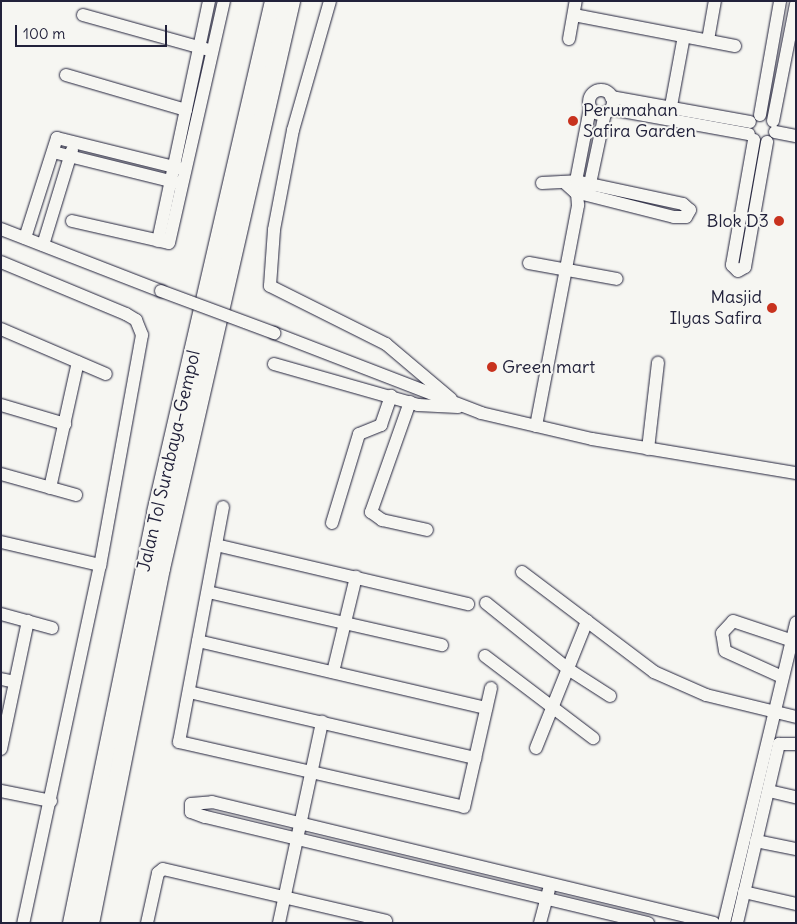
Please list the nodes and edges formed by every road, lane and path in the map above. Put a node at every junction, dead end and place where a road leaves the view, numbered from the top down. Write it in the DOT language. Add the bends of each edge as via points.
graph roads {
  1 [pos="209,1"];
  2 [pos="224,1"];
  3 [pos="274,1"];
  4 [pos="290,1"];
  5 [pos="330,1"];
  6 [pos="576,1"];
  7 [pos="715,1"];
  8 [pos="780,1"];
  9 [pos="796,4"];
  10 [pos="83,15"];
  11 [pos="574,15"];
  12 [pos="684,36"];
  13 [pos="569,39"];
  14 [pos="708,40"];
  15 [pos="735,46"];
  16 [pos="200,47"];
  17 [pos="213,51"];
  18 [pos="66,75"];
  19 [pos="609,106"];
  20 [pos="671,106"];
  21 [pos="590,108"];
  22 [pos="186,110"];
  23 [pos="753,128"];
  24 [pos="772,132"];
  25 [pos="796,136"];
  26 [pos="75,142"];
  27 [pos="53,152"];
  28 [pos="69,158"];
  29 [pos="180,169"];
  30 [pos="177,183"];
  31 [pos="542,183"];
  32 [pos="578,187"];
  33 [pos="72,221"];
  34 [pos="1,228"];
  35 [pos="26,238"];
  36 [pos="43,245"];
  37 [pos="1,262"];
  38 [pos="529,263"];
  39 [pos="565,270"];
  40 [pos="617,279"];
  41 [pos="1,329"];
  42 [pos="78,362"];
  43 [pos="658,363"];
  44 [pos="274,364"];
  45 [pos="106,374"];
  46 [pos="391,396"];
  47 [pos="410,402"];
  48 [pos="1,405"];
  49 [pos="461,407"];
  50 [pos="65,424"];
  51 [pos="536,426"];
  52 [pos="648,449"];
  53 [pos="796,473"];
  54 [pos="1,474"];
  55 [pos="50,488"];
  56 [pos="76,495"];
  57 [pos="223,507"];
  58 [pos="332,523"];
  59 [pos="426,530"];
  60 [pos="1,542"];
  61 [pos="216,544"];
  62 [pos="100,565"];
  63 [pos="522,572"];
  64 [pos="356,577"];
  65 [pos="208,592"];
  66 [pos="486,603"];
  67 [pos="468,604"];
  68 [pos="1,614"];
  69 [pos="28,621"];
  70 [pos="587,621"];
  71 [pos="796,622"];
  72 [pos="345,623"];
  73 [pos="52,628"];
  74 [pos="790,640"];
  75 [pos="198,641"];
  76 [pos="442,645"];
  77 [pos="485,656"];
  78 [pos="568,670"];
  79 [pos="333,672"];
  80 [pos="780,676"];
  81 [pos="1,679"];
  82 [pos="15,682"];
  83 [pos="490,688"];
  84 [pos="189,692"];
  85 [pos="610,696"];
  86 [pos="486,708"];
  87 [pos="551,711"];
  88 [pos="771,713"];
  89 [pos="796,717"];
  90 [pos="322,722"];
  91 [pos="593,738"];
  92 [pos="2,741"];
  93 [pos="796,744"];
  94 [pos="536,748"];
  95 [pos="475,758"];
  96 [pos="311,772"];
  97 [pos="769,791"];
  98 [pos="2,794"];
  99 [pos="796,797"];
  100 [pos="50,801"];
  101 [pos="300,823"];
  102 [pos="297,840"];
  103 [pos="756,841"];
  104 [pos="796,849"];
  105 [pos="552,881"];
  106 [pos="744,892"];
  107 [pos="286,897"];
  108 [pos="546,898"];
  109 [pos="796,904"];
  110 [pos="386,921"];
  111 [pos="23,923"];
  112 [pos="72,923"];
  113 [pos="89,923"];
  114 [pos="147,923"];
  115 [pos="279,923"];
  116 [pos="540,923"];
  117 [pos="648,923"];
  118 [pos="714,923"];
  119 [pos="724,923"];
  120 [pos="737,923"];
  1 -- 16 [label="street"];
  2 -- 17 [label="street"];
  3 -- 112 [label="highway, Jalan Tol Surabaya–Gempol" via="156,512"];
  4 -- 113 [label="highway, Jalan Tol Surabaya–Gempol" via="160,568"];
  5 -- 49 [label="street" via="293,130 274,230 270,286 386,344"];
  6 -- 11 [label="street"];
  7 -- 14 [label="street"];
  8 -- 23 [label="street"];
  9 -- 24 [label="street"];
  10 -- 16 [label="street"];
  11 -- 12 [label="street"];
  11 -- 13 [label="street"];
  12 -- 14 [label="street"];
  12 -- 20 [label="street"];
  14 -- 15 [label="street"];
  16 -- 17 [label="street"];
  16 -- 22 [label="street"];
  17 -- 29 [label="street"];
  18 -- 22 [label="street"];
  19 -- 20 [label="street"];
  19 -- 21 [label="street"];
  19 -- 21 [label="street" via="597,90 590,98"];
  19 -- 23 [label="street"];
  19 -- 32 [label="street"];
  20 -- 23 [label="street"];
  21 -- 32 [label="street"];
  22 -- 29 [label="street"];
  23 -- 24 [label="street"];
  23 -- 24 [label="street"];
  23 -- 24 [label="street" via="732,265 738,271 745,267"];
  24 -- 25 [label="street"];
  26 -- 27 [label="street" via="57,138"];
  26 -- 28 [label="street"];
  26 -- 29 [label="street"];
  27 -- 28 [label="street"];
  27 -- 35 [label="street"];
  28 -- 30 [label="street"];
  28 -- 36 [label="street"];
  29 -- 30 [label="street"];
  30 -- 33 [label="street" via="169,243"];
  31 -- 32 [label="street"];
  32 -- 32 [label="street" via="683,204 690,210 686,217 674,217"];
  32 -- 39 [label="street" via="578,205"];
  34 -- 35 [label="street"];
  35 -- 36 [label="street"];
  36 -- 49 [label="street, bridge"];
  37 -- 62 [label="street" via="120,310 140,327 141,352"];
  38 -- 39 [label="street"];
  39 -- 40 [label="street"];
  39 -- 51 [label="street"];
  41 -- 42 [label="street"];
  42 -- 45 [label="street"];
  42 -- 50 [label="street"];
  43 -- 52 [label="street"];
  44 -- 46 [label="street"];
  46 -- 47 [label="street"];
  46 -- 58 [label="street" via="381,426 359,434"];
  47 -- 49 [label="street" via="437,409"];
  47 -- 59 [label="street" via="371,512 382,520"];
  48 -- 50 [label="street"];
  49 -- 51 [label="street"];
  50 -- 55 [label="street"];
  51 -- 52 [label="street"];
  52 -- 53 [label="street"];
  54 -- 55 [label="street"];
  55 -- 56 [label="street"];
  57 -- 61 [label="street"];
  60 -- 62 [label="street"];
  61 -- 64 [label="street"];
  61 -- 65 [label="street"];
  62 -- 100 [label="street"];
  63 -- 70 [label="street"];
  64 -- 67 [label="street"];
  64 -- 72 [label="street"];
  65 -- 72 [label="street"];
  65 -- 75 [label="street"];
  66 -- 78 [label="street"];
  68 -- 69 [label="street"];
  69 -- 73 [label="street"];
  69 -- 82 [label="street"];
  70 -- 78 [label="street"];
  70 -- 88 [label="street" via="639,663 671,681"];
  71 -- 74 [label="street"];
  72 -- 76 [label="street"];
  72 -- 79 [label="street"];
  74 -- 80 [label="street"];
  74 -- 80 [label="street" via="733,621 722,633 724,652"];
  75 -- 79 [label="street"];
  75 -- 84 [label="street"];
  77 -- 87 [label="street"];
  78 -- 85 [label="street"];
  78 -- 87 [label="street"];
  79 -- 86 [label="street"];
  80 -- 88 [label="street"];
  81 -- 82 [label="street"];
  82 -- 92 [label="street"];
  83 -- 86 [label="street"];
  84 -- 90 [label="street"];
  84 -- 96 [label="street" via="179,742"];
  86 -- 95 [label="street"];
  87 -- 91 [label="street"];
  87 -- 94 [label="street"];
  88 -- 89 [label="street"];
  88 -- 119 [label="street"];
  90 -- 95 [label="street"];
  90 -- 96 [label="street"];
  93 -- 97 [label="street" via="779,744"];
  95 -- 96 [label="street" via="464,807"];
  96 -- 101 [label="street"];
  97 -- 99 [label="street"];
  97 -- 103 [label="street"];
  98 -- 100 [label="street"];
  100 -- 111 [label="street"];
  101 -- 102 [label="street"];
  101 -- 102 [label="street" via="212,802 191,804 191,812 205,817"];
  101 -- 105 [label="street"];
  102 -- 107 [label="street"];
  102 -- 108 [label="street"];
  103 -- 104 [label="street"];
  103 -- 106 [label="street"];
  105 -- 108 [label="street"];
  105 -- 118 [label="street"];
  106 -- 109 [label="street"];
  106 -- 120 [label="street"];
  107 -- 110 [label="street"];
  107 -- 114 [label="street" via="164,869 158,873"];
  107 -- 115 [label="street"];
  108 -- 116 [label="street"];
  108 -- 117 [label="street"];
}
